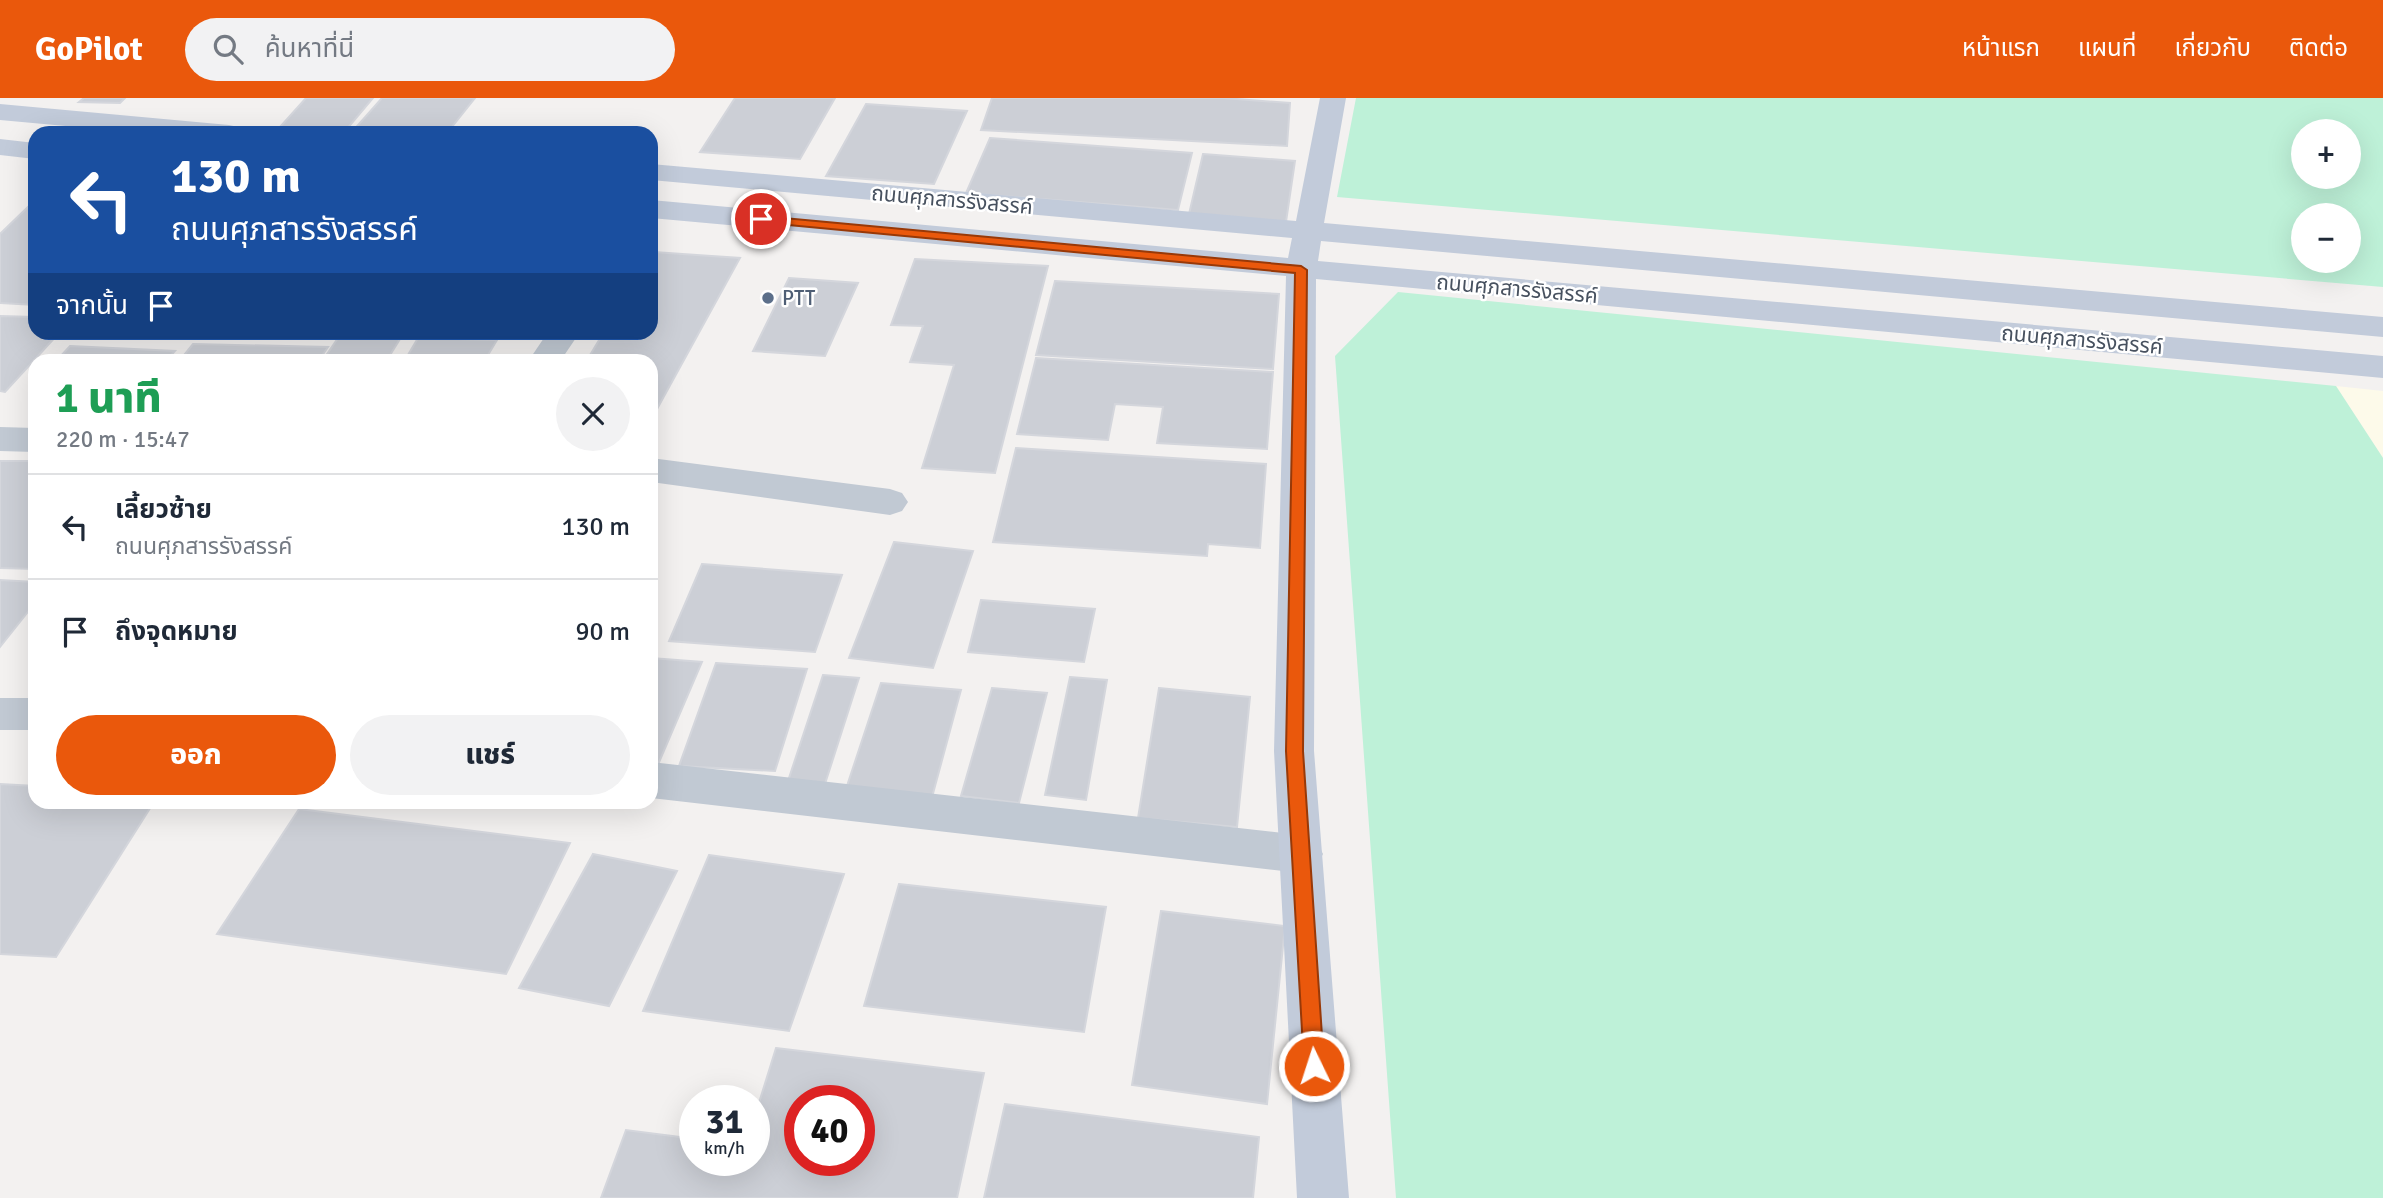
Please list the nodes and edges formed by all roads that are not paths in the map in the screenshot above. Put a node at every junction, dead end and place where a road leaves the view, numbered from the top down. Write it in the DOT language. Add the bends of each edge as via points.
graph roads {
  1 [pos="1333,98"];
  2 [pos="0,112"];
  3 [pos="153,126"];
  4 [pos="0,147"];
  5 [pos="28,150"];
  6 [pos="658,173"];
  7 [pos="658,210"];
  8 [pos="1305,251"];
  9 [pos="2383,327"];
  10 [pos="2383,367"];
  11 [pos="0,439"];
  12 [pos="28,440"];
  13 [pos="658,471"];
  14 [pos="890,502"];
  15 [pos="0,714"];
  16 [pos="28,715"];
  17 [pos="658,781"];
  18 [pos="1301,854"];
  19 [pos="1323,1198"];
  1 -- 8 [label="street"];
  2 -- 3 [label="street"];
  4 -- 5 [label="street"];
  6 -- 8 [label="street, ถนนศุภสารรังสรรค์"];
  7 -- 8 [label="street, ถนนศุภสารรังสรรค์"];
  8 -- 9 [label="street, ถนนศุภสารรังสรรค์"];
  8 -- 10 [label="street, ถนนศุภสารรังสรรค์"];
  8 -- 18 [label="street" via="1294,751"];
  11 -- 12 [label="street"];
  13 -- 14 [label="street"];
  15 -- 16 [label="street"];
  17 -- 18 [label="street"];
  18 -- 19 [label="street"];
}
